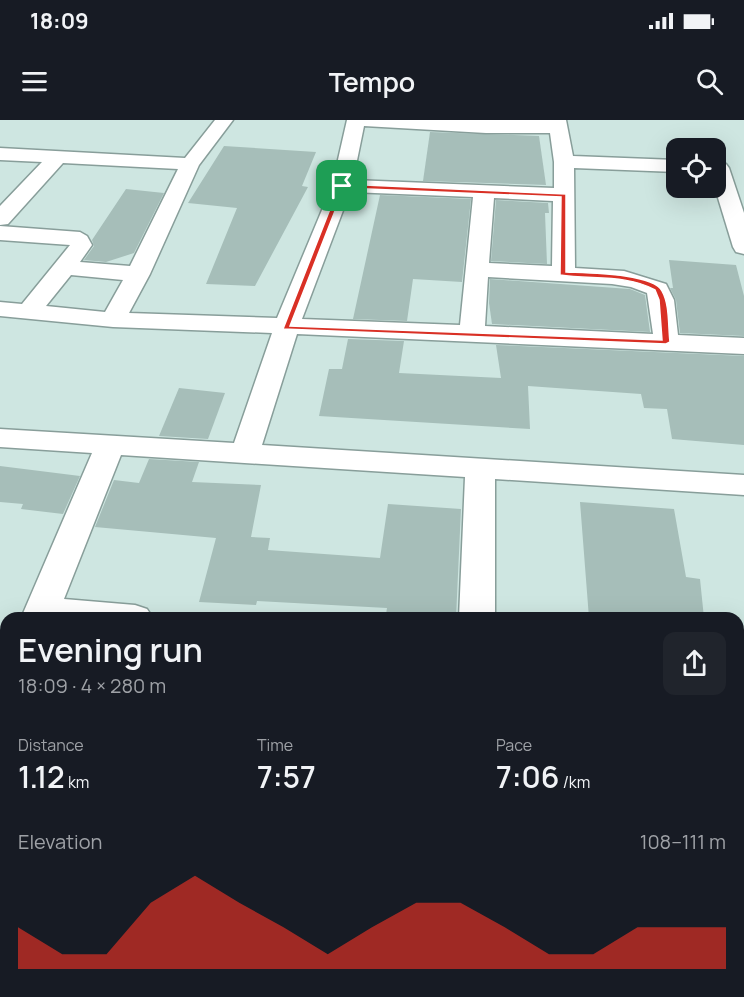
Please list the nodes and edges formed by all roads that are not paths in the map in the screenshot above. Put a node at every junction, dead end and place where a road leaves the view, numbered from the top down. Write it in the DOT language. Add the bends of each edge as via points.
graph roads {
  1 [pos="224,120"];
  2 [pos="356,120"];
  3 [pos="361,120"];
  4 [pos="557,124"];
  5 [pos="0,154"];
  6 [pos="57,157"];
  7 [pos="564,162"];
  8 [pos="190,164"];
  9 [pos="666,166"];
  10 [pos="726,176"];
  11 [pos="342,186"];
  12 [pos="484,191"];
  13 [pos="564,195"];
  14 [pos="0,219"];
  15 [pos="0,233"];
  16 [pos="744,247"];
  17 [pos="65,268"];
  18 [pos="478,269"];
  19 [pos="138,274"];
  20 [pos="563,274"];
  21 [pos="0,309"];
  22 [pos="29,311"];
  23 [pos="113,320"];
  24 [pos="286,328"];
  25 [pos="472,333"];
  26 [pos="666,342"];
  27 [pos="744,346"];
  28 [pos="0,438"];
  29 [pos="110,445"];
  30 [pos="245,453"];
  31 [pos="480,468"];
  32 [pos="744,485"];
  33 [pos="42,612"];
  34 [pos="477,612"];
  1 -- 8 [label="street"];
  2 -- 11 [label="street"];
  3 -- 4 [label="street" via="486,127"];
  4 -- 7 [label="street"];
  5 -- 6 [label="street"];
  6 -- 8 [label="street"];
  6 -- 14 [label="street"];
  7 -- 9 [label="street"];
  7 -- 13 [label="street"];
  8 -- 19 [label="street"];
  10 -- 16 [label="street"];
  11 -- 12 [label="street"];
  11 -- 24 [label="street"];
  12 -- 13 [label="street"];
  12 -- 18 [label="street"];
  13 -- 20 [label="street"];
  15 -- 17 [label="street" via="72,237 79,241 79,250"];
  17 -- 19 [label="street"];
  17 -- 22 [label="street"];
  18 -- 20 [label="street"];
  18 -- 25 [label="street"];
  19 -- 23 [label="street"];
  20 -- 26 [label="street" via="629,279 658,289"];
  21 -- 22 [label="street"];
  22 -- 23 [label="street"];
  23 -- 24 [label="street"];
  24 -- 25 [label="street"];
  24 -- 30 [label="street"];
  25 -- 26 [label="street"];
  26 -- 27 [label="street"];
  28 -- 29 [label="street"];
  29 -- 30 [label="street"];
  29 -- 33 [label="street"];
  30 -- 31 [label="street"];
  31 -- 32 [label="street"];
  31 -- 34 [label="street"];
}
